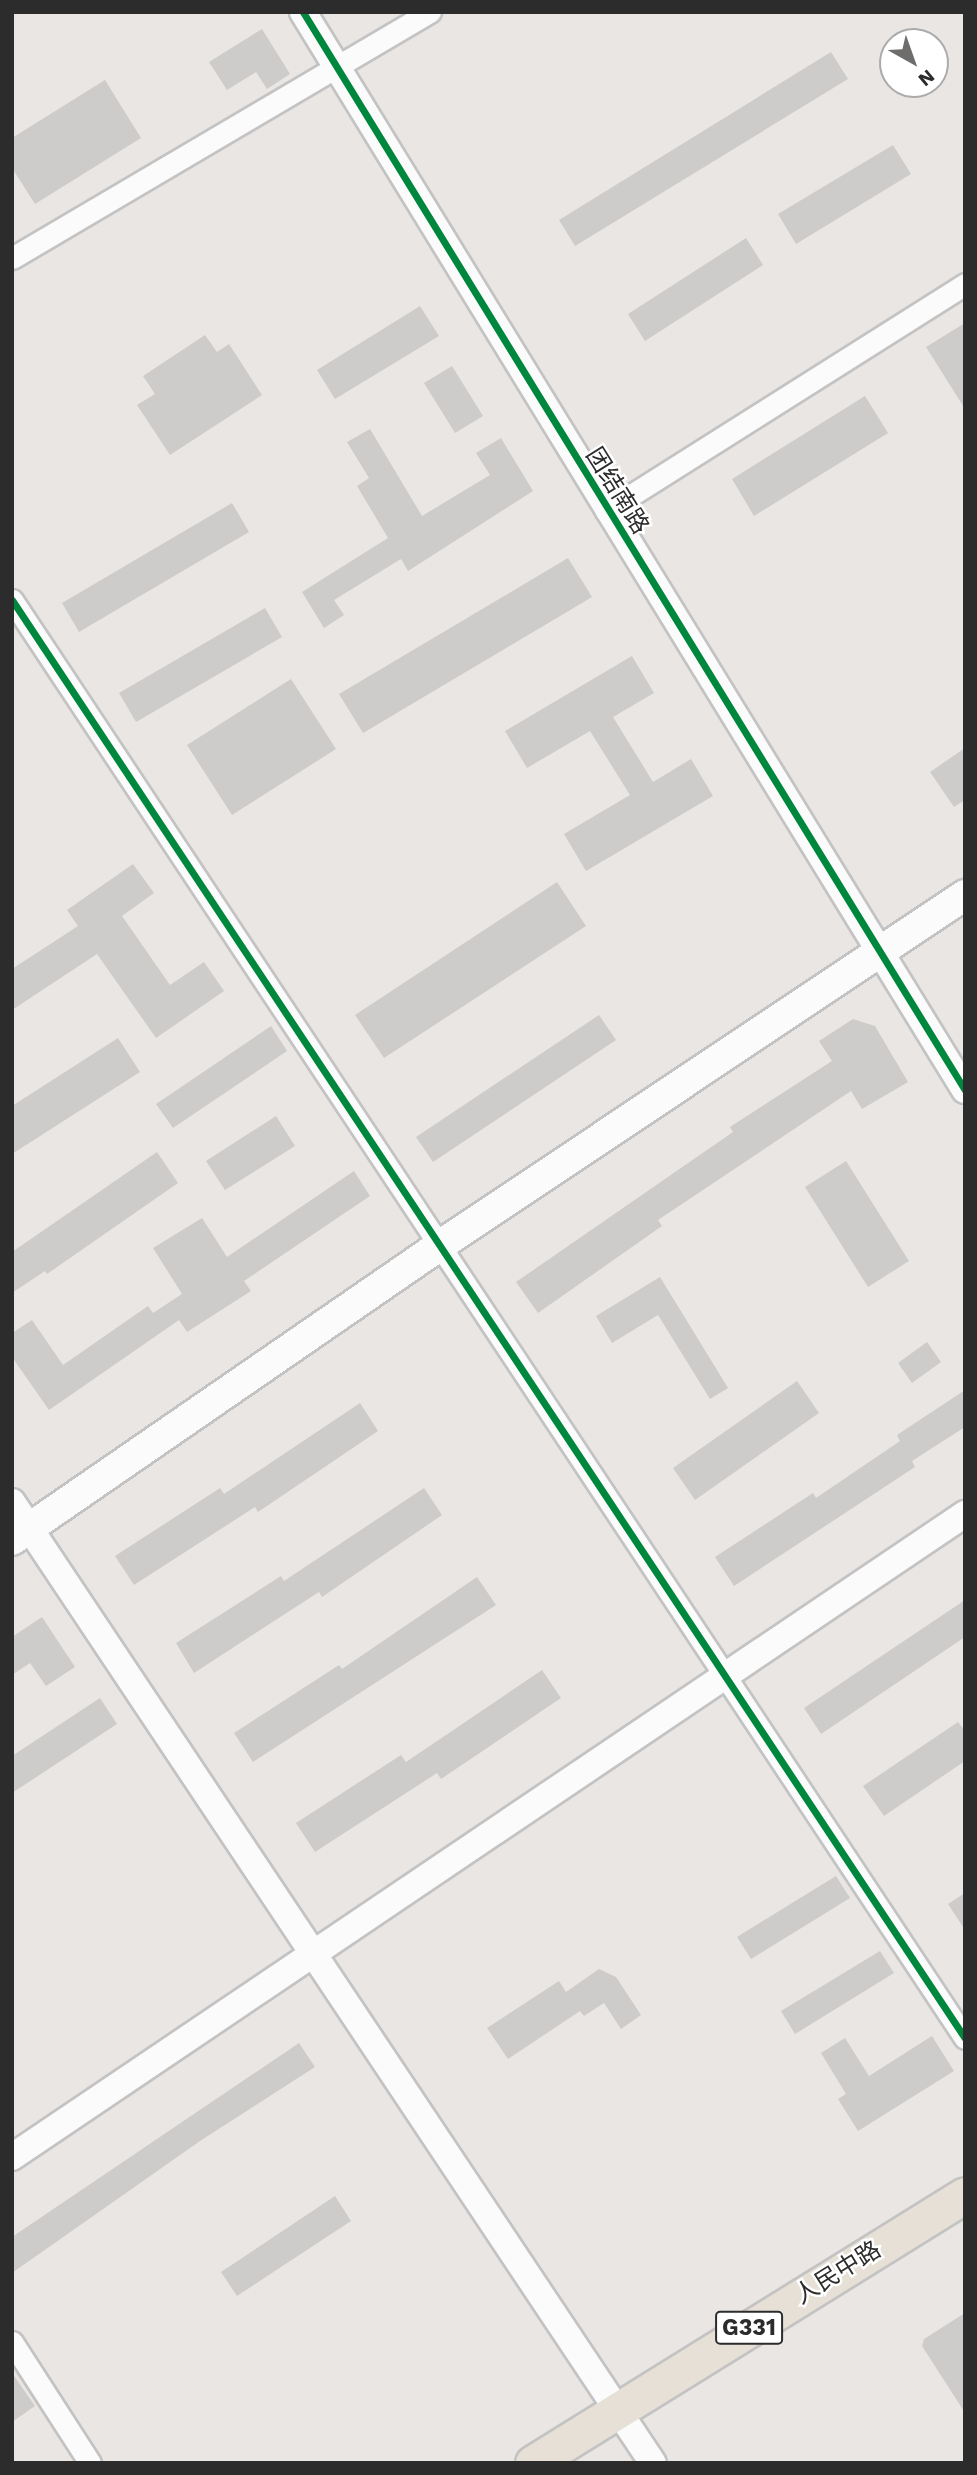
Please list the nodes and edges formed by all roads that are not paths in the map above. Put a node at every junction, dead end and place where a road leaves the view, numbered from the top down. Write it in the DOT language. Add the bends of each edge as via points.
graph roads {
  1 [pos="303,12"];
  2 [pos="430,12"];
  3 [pos="336,67"];
  4 [pos="12,258"];
  5 [pos="965,284"];
  6 [pos="606,512"];
  7 [pos="12,600"];
  8 [pos="965,895"];
  9 [pos="880,952"];
  10 [pos="965,1090"];
  11 [pos="439,1245"];
  12 [pos="12,1502"];
  13 [pos="965,1514"];
  14 [pos="21,1534"];
  15 [pos="725,1677"];
  16 [pos="312,1957"];
  17 [pos="965,2038"];
  18 [pos="12,2157"];
  19 [pos="965,2194"];
  20 [pos="12,2342"];
  21 [pos="617,2410"];
  22 [pos="90,2463"];
  23 [pos="533,2463"];
  24 [pos="653,2463"];
  1 -- 3 [label="street, 团结南路"];
  2 -- 3 [label="street"];
  3 -- 4 [label="street"];
  3 -- 6 [label="street, 团结南路"];
  5 -- 6 [label="street"];
  6 -- 9 [label="street, 团结南路"];
  7 -- 11 [label="street"];
  8 -- 9 [label="main road"];
  9 -- 10 [label="street, 团结南路"];
  9 -- 11 [label="main road"];
  11 -- 14 [label="main road"];
  11 -- 15 [label="street"];
  12 -- 14 [label="street"];
  13 -- 15 [label="street"];
  14 -- 16 [label="street"];
  15 -- 16 [label="street"];
  15 -- 17 [label="street"];
  16 -- 18 [label="street"];
  16 -- 21 [label="street"];
  19 -- 21 [label="highway, 人民中路 / G331"];
  20 -- 22 [label="street"];
  21 -- 23 [label="highway, 人民中路 / G331"];
  21 -- 24 [label="street"];
}
